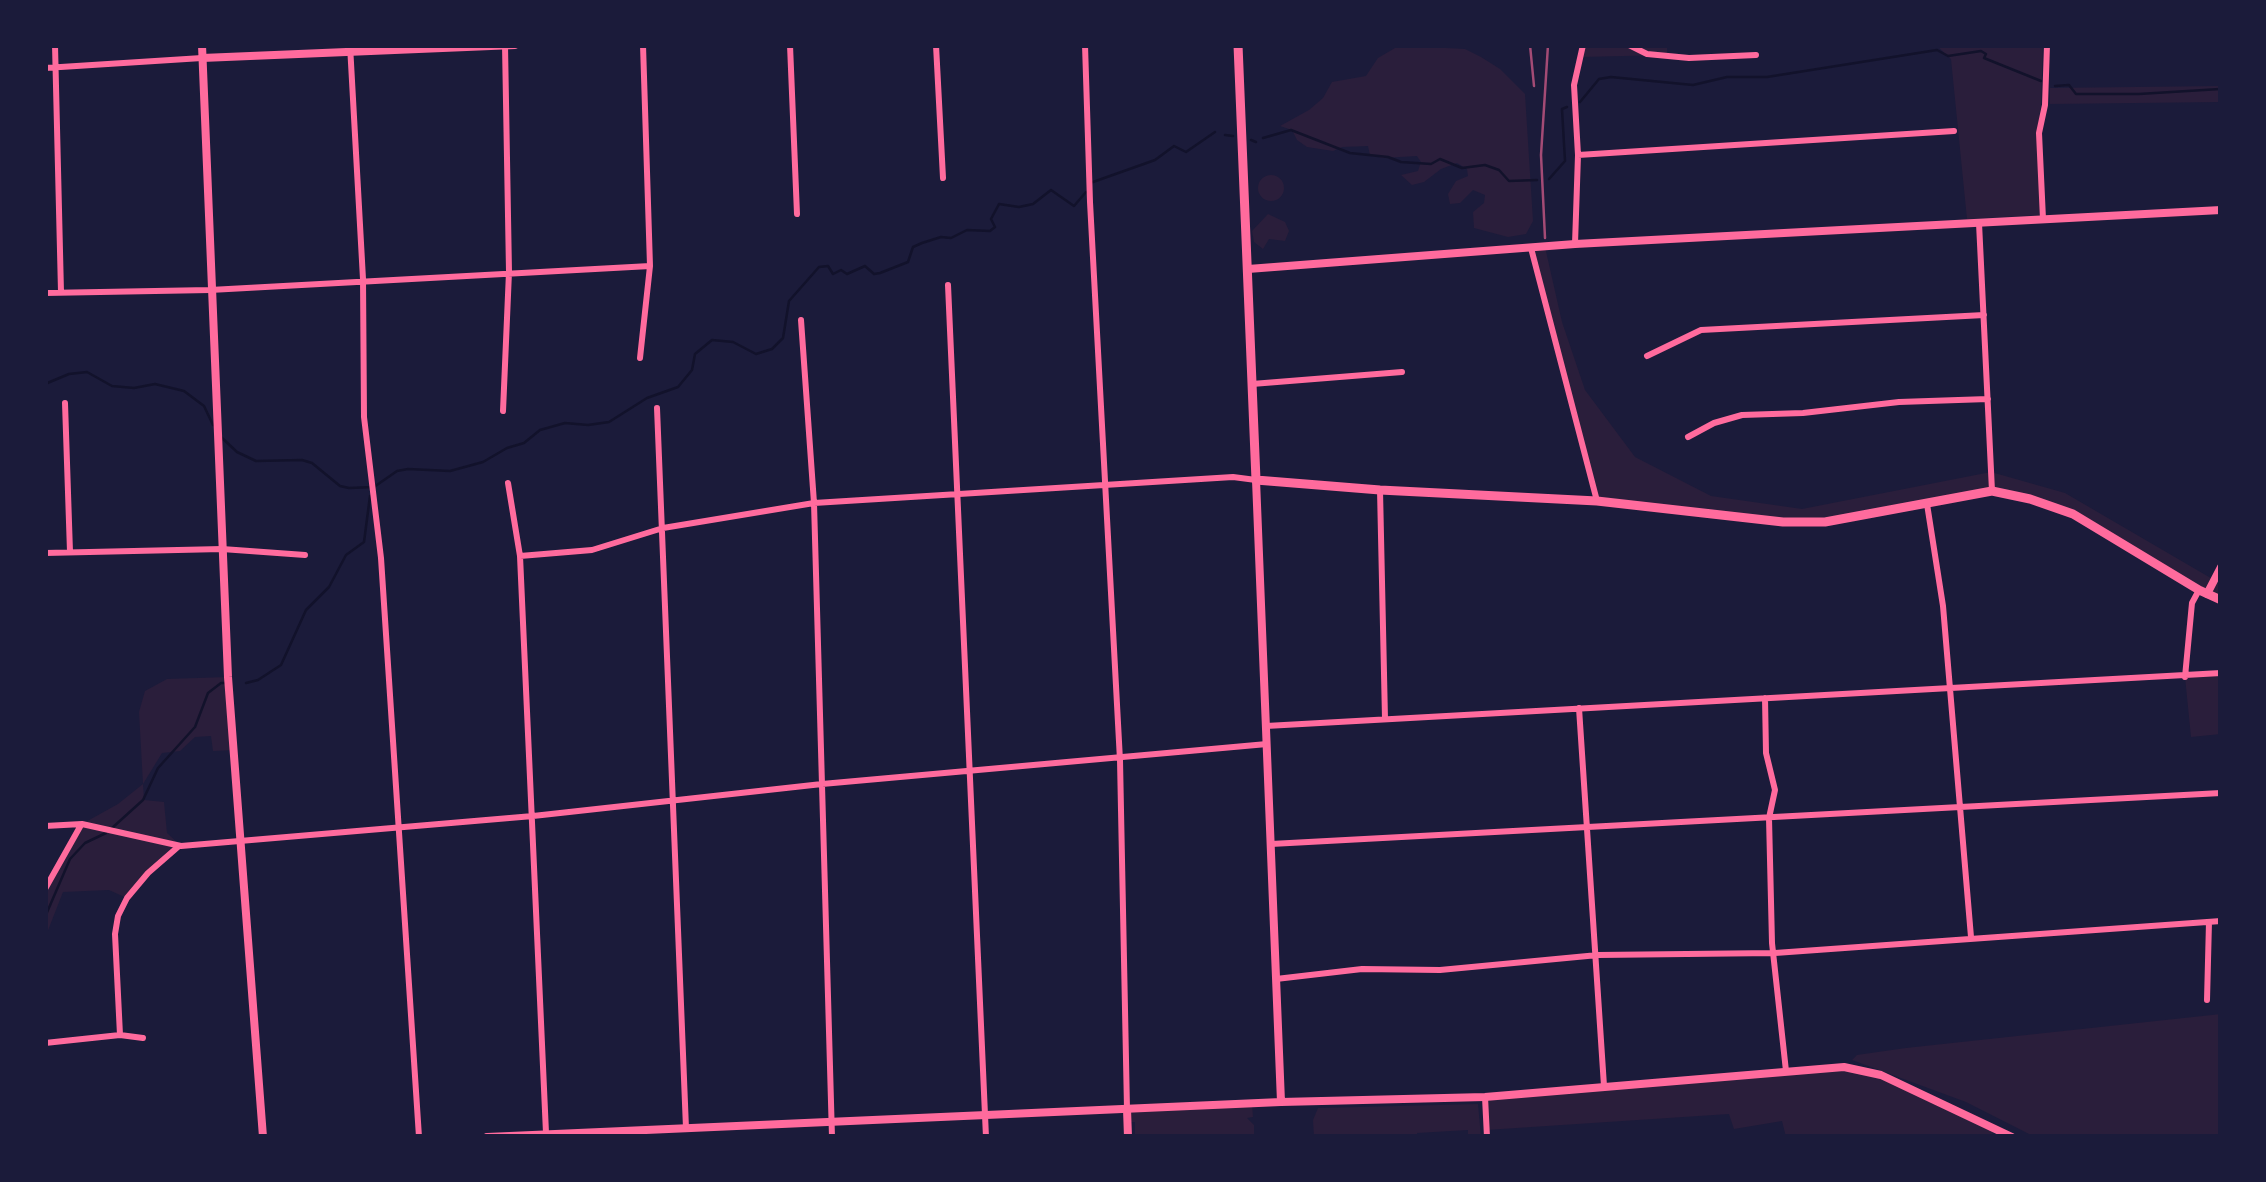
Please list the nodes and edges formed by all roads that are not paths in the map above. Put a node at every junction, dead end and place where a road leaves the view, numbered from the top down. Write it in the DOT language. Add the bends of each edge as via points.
graph roads {
  1 [pos="55,45"];
  2 [pos="202,45"];
  3 [pos="504,45"];
  4 [pos="514,45"];
  5 [pos="644,45"];
  6 [pos="790,45"];
  7 [pos="936,45"];
  8 [pos="1085,45"];
  9 [pos="1238,45"];
  10 [pos="1583,45"];
  11 [pos="1629,45"];
  12 [pos="2047,45"];
  13 [pos="350,49"];
  14 [pos="1756,55"];
  15 [pos="202,58"];
  16 [pos="56,67"];
  17 [pos="45,68"];
  18 [pos="1954,131"];
  19 [pos="1578,155"];
  20 [pos="943,178"];
  21 [pos="2221,210"];
  22 [pos="797,214"];
  23 [pos="2043,220"];
  24 [pos="1979,222"];
  25 [pos="1575,244"];
  26 [pos="1531,248"];
  27 [pos="650,266"];
  28 [pos="1248,269"];
  29 [pos="508,272"];
  30 [pos="363,280"];
  31 [pos="948,285"];
  32 [pos="210,290"];
  33 [pos="61,292"];
  34 [pos="45,293"];
  35 [pos="1984,315"];
  36 [pos="800,320"];
  37 [pos="1647,356"];
  38 [pos="640,358"];
  39 [pos="1402,372"];
  40 [pos="1252,384"];
  41 [pos="1988,399"];
  42 [pos="65,402"];
  43 [pos="657,408"];
  44 [pos="503,411"];
  45 [pos="1688,436"];
  46 [pos="1256,480"];
  47 [pos="508,484"];
  48 [pos="1107,484"];
  49 [pos="1380,490"];
  50 [pos="958,492"];
  51 [pos="1992,492"];
  52 [pos="1596,501"];
  53 [pos="1927,502"];
  54 [pos="814,503"];
  55 [pos="663,528"];
  56 [pos="222,549"];
  57 [pos="70,552"];
  58 [pos="45,553"];
  59 [pos="305,555"];
  60 [pos="520,556"];
  61 [pos="2221,567"];
  62 [pos="2203,592"];
  63 [pos="2221,600"];
  64 [pos="2221,674"];
  65 [pos="2185,678"];
  66 [pos="1950,687"];
  67 [pos="1765,698"];
  68 [pos="1580,708"];
  69 [pos="1386,719"];
  70 [pos="1266,726"];
  71 [pos="1267,744"];
  72 [pos="1120,760"];
  73 [pos="970,771"];
  74 [pos="822,784"];
  75 [pos="2221,793"];
  76 [pos="674,801"];
  77 [pos="1959,807"];
  78 [pos="533,816"];
  79 [pos="1769,818"];
  80 [pos="82,824"];
  81 [pos="45,826"];
  82 [pos="399,828"];
  83 [pos="1588,830"];
  84 [pos="242,840"];
  85 [pos="1271,844"];
  86 [pos="180,846"];
  87 [pos="45,889"];
  88 [pos="2209,922"];
  89 [pos="2221,922"];
  90 [pos="1971,937"];
  91 [pos="1776,953"];
  92 [pos="1598,955"];
  93 [pos="1276,980"];
  94 [pos="2207,1000"];
  95 [pos="120,1035"];
  96 [pos="143,1038"];
  97 [pos="45,1043"];
  98 [pos="1786,1071"];
  99 [pos="1604,1086"];
  100 [pos="1485,1096"];
  101 [pos="1281,1102"];
  102 [pos="1127,1109"];
  103 [pos="984,1116"];
  104 [pos="831,1122"];
  105 [pos="686,1133"];
  106 [pos="1993,1133"];
  107 [pos="546,1134"];
  108 [pos="263,1137"];
  109 [pos="419,1137"];
  110 [pos="487,1137"];
  111 [pos="832,1137"];
  112 [pos="986,1137"];
  113 [pos="1128,1137"];
  114 [pos="1487,1137"];
  115 [pos="2012,1137"];
  1 -- 16 [label="street"];
  2 -- 15 [label="main road"];
  3 -- 4 [label="main road"];
  3 -- 13 [label="main road"];
  3 -- 29 [label="street"];
  5 -- 27 [label="street"];
  6 -- 22 [label="street"];
  7 -- 20 [label="street"];
  8 -- 48 [label="street"];
  9 -- 28 [label="main road"];
  10 -- 19 [label="street" via="1574,85"];
  11 -- 14 [label="street" via="1689,58"];
  12 -- 23 [label="street" via="2039,133"];
  13 -- 15 [label="main road"];
  13 -- 30 [label="street"];
  15 -- 16 [label="street"];
  15 -- 32 [label="main road"];
  16 -- 17 [label="street"];
  16 -- 33 [label="street"];
  18 -- 19 [label="street"];
  19 -- 25 [label="street"];
  21 -- 23 [label="main road"];
  23 -- 24 [label="main road"];
  24 -- 25 [label="main road"];
  24 -- 35 [label="street"];
  25 -- 26 [label="main road"];
  26 -- 28 [label="main road"];
  26 -- 52 [label="street"];
  27 -- 29 [label="street"];
  27 -- 38 [label="street"];
  28 -- 40 [label="main road"];
  29 -- 30 [label="street"];
  29 -- 44 [label="street"];
  30 -- 32 [label="street"];
  30 -- 82 [label="street" via="364,417"];
  31 -- 50 [label="street"];
  32 -- 33 [label="street"];
  32 -- 56 [label="main road"];
  33 -- 34 [label="street"];
  35 -- 37 [label="street" via="1732,326 1701,330"];
  35 -- 41 [label="street"];
  36 -- 54 [label="street"];
  39 -- 40 [label="street"];
  40 -- 46 [label="main road"];
  41 -- 45 [label="street" via="1742,416"];
  41 -- 51 [label="street"];
  42 -- 57 [label="street"];
  43 -- 55 [label="street"];
  46 -- 48 [label="street"];
  46 -- 49 [label="main road"];
  46 -- 70 [label="main road"];
  47 -- 60 [label="street"];
  48 -- 50 [label="street"];
  48 -- 72 [label="street"];
  49 -- 52 [label="main road"];
  49 -- 69 [label="street"];
  50 -- 54 [label="street"];
  50 -- 73 [label="street"];
  51 -- 53 [label="main road"];
  51 -- 62 [label="main road" via="2073,514"];
  52 -- 53 [label="main road" via="1783,522 1824,522"];
  53 -- 66 [label="street"];
  54 -- 55 [label="street"];
  54 -- 74 [label="street"];
  55 -- 60 [label="street" via="592,550"];
  55 -- 76 [label="street"];
  56 -- 57 [label="street"];
  56 -- 59 [label="street"];
  56 -- 84 [label="main road"];
  57 -- 58 [label="street"];
  60 -- 78 [label="street"];
  61 -- 62 [label="main road"];
  62 -- 63 [label="main road"];
  62 -- 65 [label="street" via="2192,604"];
  64 -- 65 [label="street"];
  65 -- 66 [label="street"];
  66 -- 67 [label="street"];
  66 -- 77 [label="street"];
  67 -- 68 [label="street"];
  67 -- 79 [label="street" via="1774,790"];
  68 -- 69 [label="street"];
  68 -- 83 [label="street"];
  69 -- 70 [label="street"];
  70 -- 71 [label="main road"];
  71 -- 72 [label="street"];
  71 -- 85 [label="main road"];
  72 -- 73 [label="street"];
  72 -- 102 [label="street"];
  73 -- 74 [label="street"];
  73 -- 103 [label="street"];
  74 -- 76 [label="street"];
  74 -- 104 [label="street"];
  75 -- 77 [label="street"];
  76 -- 78 [label="street"];
  76 -- 105 [label="street"];
  77 -- 79 [label="street"];
  77 -- 90 [label="street"];
  78 -- 82 [label="street"];
  78 -- 107 [label="street"];
  79 -- 83 [label="street"];
  79 -- 91 [label="street"];
  80 -- 81 [label="street"];
  80 -- 86 [label="street"];
  80 -- 87 [label="street"];
  82 -- 84 [label="street"];
  82 -- 109 [label="street"];
  83 -- 85 [label="street"];
  83 -- 92 [label="street"];
  84 -- 86 [label="street"];
  84 -- 108 [label="main road"];
  85 -- 93 [label="main road"];
  86 -- 95 [label="street" via="148,873 118,916"];
  88 -- 89 [label="street"];
  88 -- 90 [label="street"];
  88 -- 94 [label="street"];
  90 -- 91 [label="street"];
  91 -- 92 [label="street"];
  91 -- 98 [label="street"];
  92 -- 93 [label="street"];
  92 -- 99 [label="street"];
  93 -- 101 [label="main road"];
  95 -- 96 [label="street"];
  95 -- 97 [label="street"];
  98 -- 99 [label="main road"];
  98 -- 106 [label="main road" via="1864,1069"];
  99 -- 100 [label="main road"];
  100 -- 101 [label="main road"];
  100 -- 114 [label="street"];
  101 -- 102 [label="main road"];
  102 -- 103 [label="main road"];
  102 -- 113 [label="main road"];
  103 -- 104 [label="main road"];
  103 -- 112 [label="street"];
  104 -- 105 [label="main road"];
  104 -- 111 [label="street"];
  105 -- 107 [label="main road"];
  106 -- 115 [label="main road"];
  107 -- 110 [label="main road"];
}
